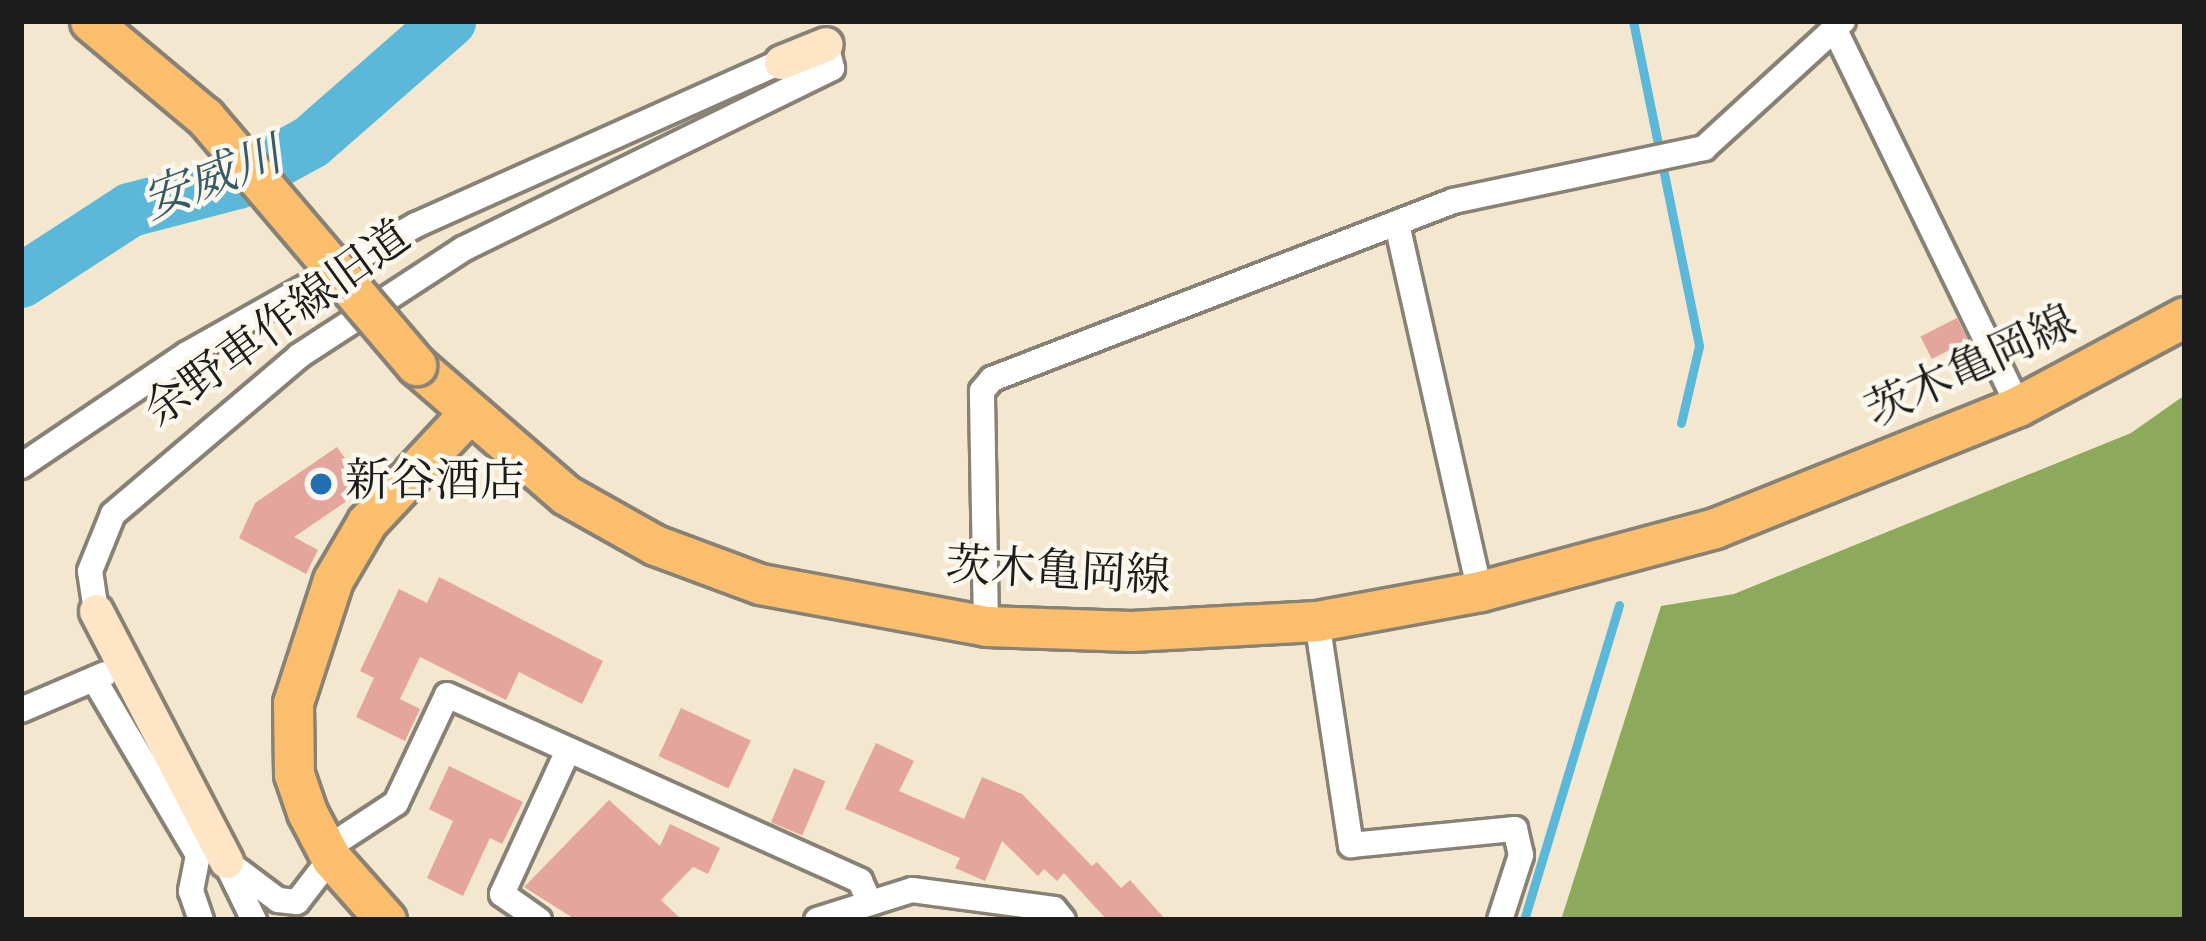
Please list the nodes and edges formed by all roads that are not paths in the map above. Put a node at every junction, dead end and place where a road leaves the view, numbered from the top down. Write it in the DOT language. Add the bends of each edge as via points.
graph roads {
  1 [pos="90,21"];
  2 [pos="1839,25"];
  3 [pos="826,44"];
  4 [pos="782,62"];
  5 [pos="1397,224"];
  6 [pos="2185,317"];
  7 [pos="2018,406"];
  8 [pos="467,415"];
  9 [pos="21,466"];
  10 [pos="1480,591"];
  11 [pos="97,611"];
  12 [pos="1317,621"];
  13 [pos="986,626"];
  14 [pos="109,672"];
  15 [pos="21,710"];
  16 [pos="566,753"];
  17 [pos="329,854"];
  18 [pos="226,861"];
  19 [pos="870,903"];
  20 [pos="292,911"];
  21 [pos="201,920"];
  22 [pos="254,920"];
  23 [pos="386,920"];
  24 [pos="539,920"];
  25 [pos="817,920"];
  26 [pos="1063,920"];
  27 [pos="1500,920"];
  1 -- 8 [label="main road, 茨木亀岡線, bridge" via="205,117"];
  2 -- 5 [label="street" via="1704,148 1453,201"];
  2 -- 7 [label="street"];
  3 -- 4 [label="street"];
  3 -- 11 [label="street, 余野車作線旧道" via="832,68 464,249 299,356 113,514 90,571"];
  4 -- 9 [label="street" via="416,225 187,354"];
  5 -- 10 [label="street"];
  5 -- 13 [label="street" via="992,379 982,392"];
  6 -- 7 [label="main road, 茨木亀岡線"];
  7 -- 10 [label="main road, 茨木亀岡線" via="1810,496"];
  8 -- 13 [label="main road, 茨木亀岡線" via="566,495 655,545 760,584"];
  8 -- 17 [label="main road" via="368,522 312,635 293,703 294,774"];
  10 -- 12 [label="main road, 茨木亀岡線"];
  11 -- 14 [label="street, 余野車作線旧道"];
  12 -- 13 [label="main road, 茨木亀岡線" via="1131,631"];
  12 -- 27 [label="street" via="1351,845 1515,830 1521,855"];
  14 -- 15 [label="street"];
  14 -- 18 [label="street, 余野車作線旧道"];
  14 -- 21 [label="street" via="198,855 191,891"];
  16 -- 17 [label="street, 余野車作線旧道" via="447,695 396,803"];
  16 -- 19 [label="street" via="860,881"];
  16 -- 24 [label="street" via="502,894"];
  17 -- 20 [label="street, 余野車作線旧道"];
  17 -- 23 [label="main road"];
  18 -- 20 [label="street, 余野車作線旧道"];
  18 -- 22 [label="street, 余野車作線旧道"];
  19 -- 25 [label="street"];
  19 -- 26 [label="street" via="912,890 1054,909"];
}
